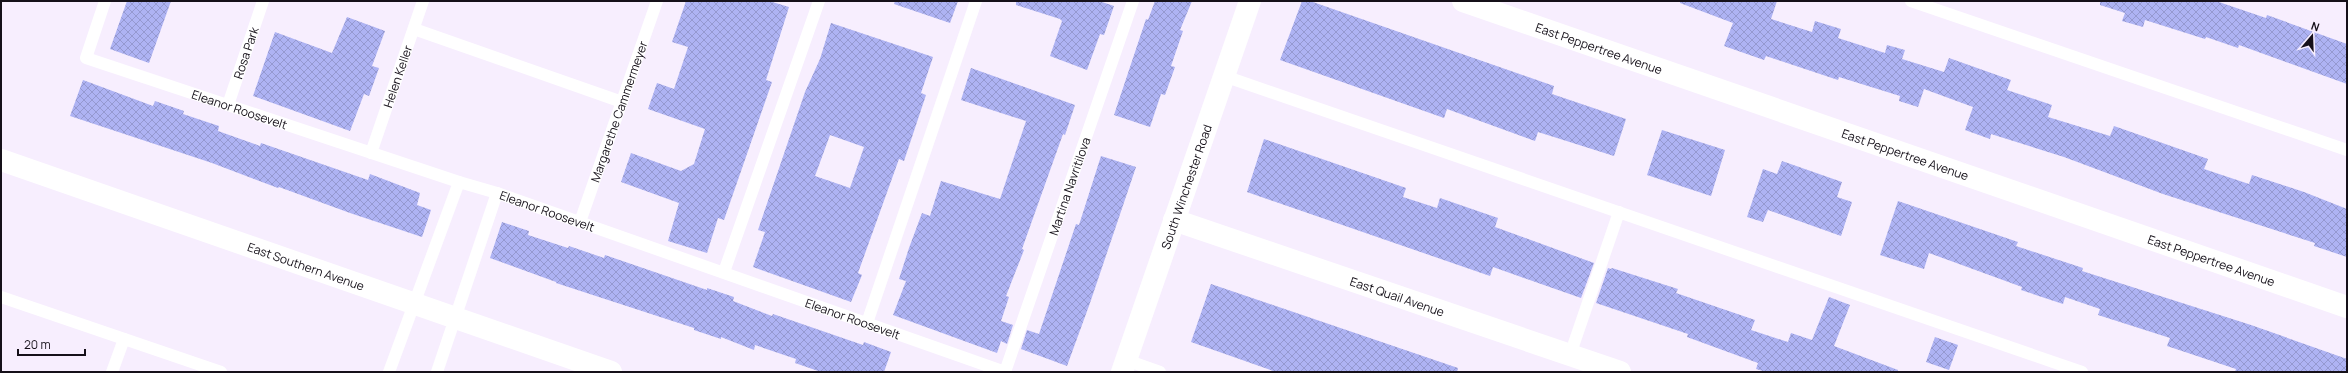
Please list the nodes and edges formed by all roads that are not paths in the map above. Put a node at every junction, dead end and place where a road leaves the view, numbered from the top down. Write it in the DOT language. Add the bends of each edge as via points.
graph roads {
  1 [pos="105,1"];
  2 [pos="263,1"];
  3 [pos="423,1"];
  4 [pos="657,1"];
  5 [pos="819,1"];
  6 [pos="976,1"];
  7 [pos="1133,1"];
  8 [pos="1250,1"];
  9 [pos="1463,1"];
  10 [pos="1911,1"];
  11 [pos="414,29"];
  12 [pos="1224,76"];
  13 [pos="622,102"];
  14 [pos="228,105"];
  15 [pos="2347,150"];
  16 [pos="371,153"];
  17 [pos="1,160"];
  18 [pos="459,182"];
  19 [pos="497,193"];
  20 [pos="1619,212"];
  21 [pos="1174,220"];
  22 [pos="580,222"];
  23 [pos="724,272"];
  24 [pos="1,297"];
  25 [pos="414,304"];
  26 [pos="2347,307"];
  27 [pos="454,318"];
  28 [pos="867,323"];
  29 [pos="124,339"];
  30 [pos="1570,355"];
  31 [pos="1124,366"];
  32 [pos="112,372"];
  33 [pos="221,372"];
  34 [pos="389,372"];
  35 [pos="437,372"];
  36 [pos="611,372"];
  37 [pos="1005,372"];
  38 [pos="1160,372"];
  39 [pos="1620,372"];
  40 [pos="2082,372"];
  1 -- 14 [label="lane, Eleanor Roosevelt" via="86,58"];
  2 -- 14 [label="lane, Rosa Park"];
  3 -- 11 [label="lane, Helen Keller"];
  4 -- 13 [label="lane, Margarethe Cammermeyer"];
  5 -- 23 [label="lane"];
  6 -- 28 [label="lane"];
  7 -- 37 [label="lane, Martina Navritilova"];
  8 -- 12 [label="street, South Winchester Road"];
  9 -- 26 [label="street, East Peppertree Avenue"];
  10 -- 15 [label="lane"];
  11 -- 13 [label="lane"];
  11 -- 16 [label="lane, Helen Keller"];
  12 -- 20 [label="lane"];
  12 -- 21 [label="street, South Winchester Road"];
  13 -- 22 [label="lane, Margarethe Cammermeyer"];
  14 -- 16 [label="lane, Eleanor Roosevelt"];
  16 -- 18 [label="lane, Eleanor Roosevelt"];
  17 -- 25 [label="street, East Southern Avenue"];
  18 -- 19 [label="lane, Eleanor Roosevelt"];
  18 -- 25 [label="lane"];
  19 -- 22 [label="lane, Eleanor Roosevelt"];
  19 -- 27 [label="lane"];
  20 -- 30 [label="lane"];
  20 -- 40 [label="lane"];
  21 -- 30 [label="street, East Quail Avenue"];
  21 -- 31 [label="street, South Winchester Road"];
  22 -- 23 [label="lane, Eleanor Roosevelt"];
  23 -- 28 [label="lane, Eleanor Roosevelt"];
  24 -- 29 [label="lane"];
  25 -- 27 [label="street, East Southern Avenue"];
  25 -- 34 [label="lane"];
  27 -- 35 [label="lane"];
  27 -- 36 [label="street, East Southern Avenue"];
  28 -- 37 [label="lane, Eleanor Roosevelt"];
  29 -- 32 [label="lane"];
  29 -- 33 [label="lane"];
  30 -- 39 [label="street, East Quail Avenue"];
  31 -- 38 [label="lane"];
}
